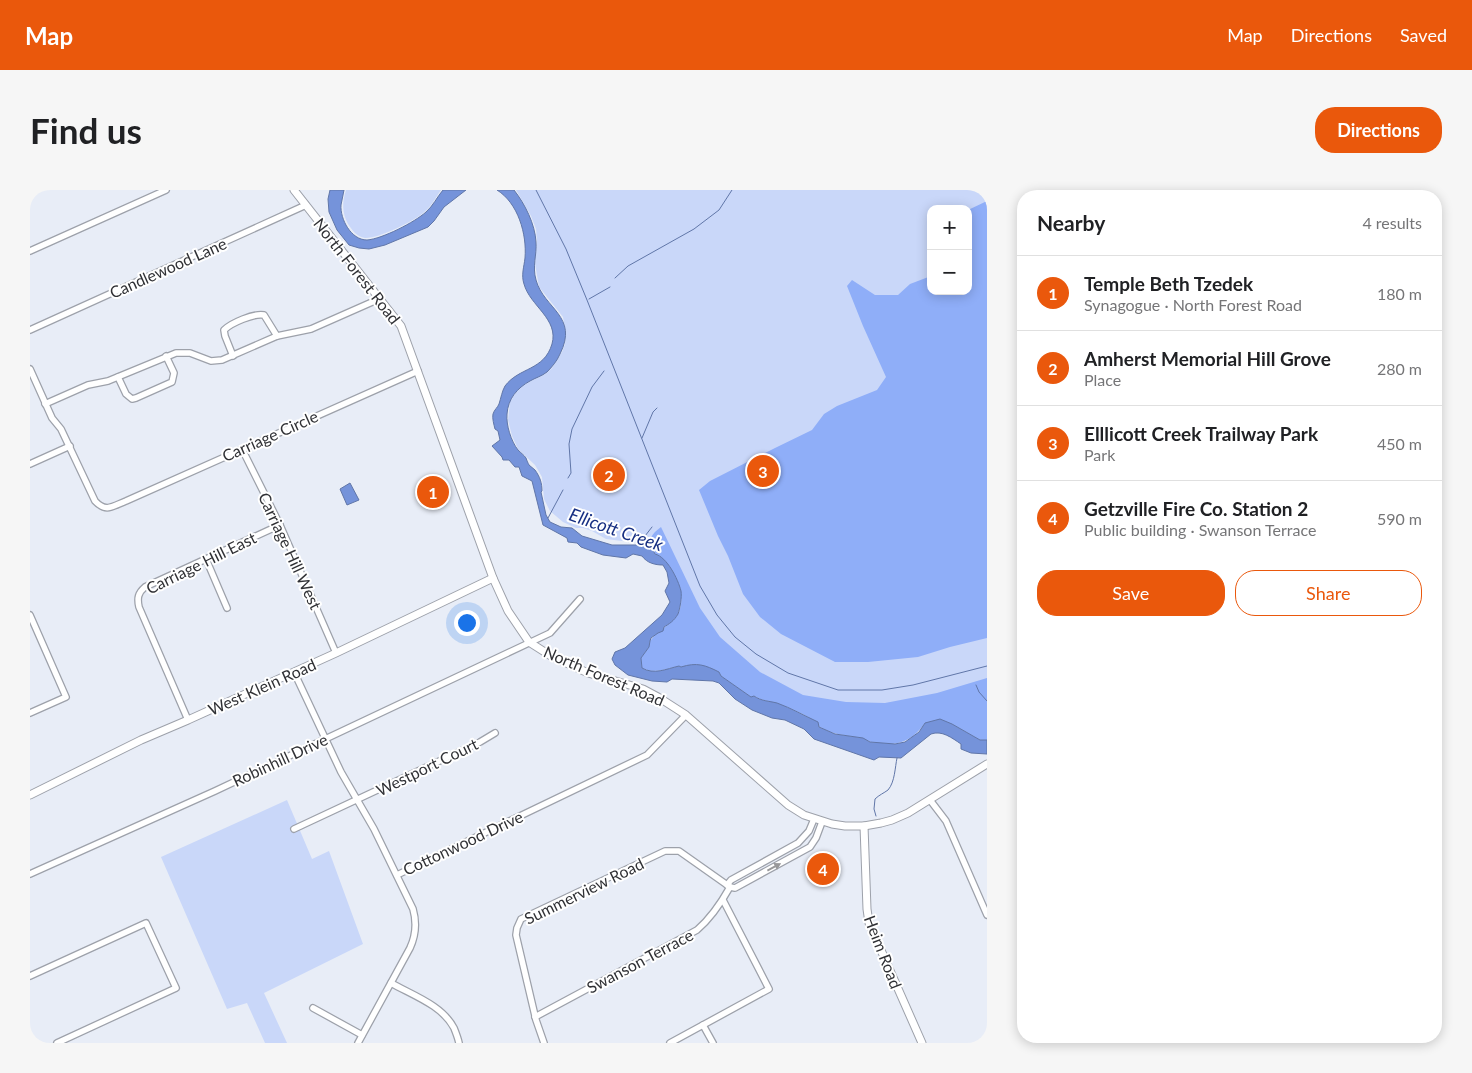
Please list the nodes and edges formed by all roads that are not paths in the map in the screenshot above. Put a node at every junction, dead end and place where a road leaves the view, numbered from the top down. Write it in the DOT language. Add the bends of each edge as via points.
graph roads {
  1 [pos="166,190"];
  2 [pos="294,190"];
  3 [pos="306,205"];
  4 [pos="30,251"];
  5 [pos="379,299"];
  6 [pos="30,330"];
  7 [pos="277,336"];
  8 [pos="166,356"];
  9 [pos="233,356"];
  10 [pos="30,369"];
  11 [pos="418,371"];
  12 [pos="118,377"];
  13 [pos="45,404"];
  14 [pos="70,446"];
  15 [pos="242,449"];
  16 [pos="30,464"];
  17 [pos="280,525"];
  18 [pos="206,559"];
  19 [pos="493,578"];
  20 [pos="580,600"];
  21 [pos="227,608"];
  22 [pos="30,615"];
  23 [pos="529,642"];
  24 [pos="336,653"];
  25 [pos="294,672"];
  26 [pos="30,713"];
  27 [pos="686,715"];
  28 [pos="188,720"];
  29 [pos="495,732"];
  30 [pos="325,739"];
  31 [pos="987,764"];
  32 [pos="30,795"];
  33 [pos="358,800"];
  34 [pos="930,800"];
  35 [pos="814,819"];
  36 [pos="822,822"];
  37 [pos="864,826"];
  38 [pos="294,829"];
  39 [pos="30,874"];
  40 [pos="397,875"];
  41 [pos="729,886"];
  42 [pos="723,900"];
  43 [pos="987,915"];
  44 [pos="30,976"];
  45 [pos="391,983"];
  46 [pos="313,1008"];
  47 [pos="535,1017"];
  48 [pos="703,1025"];
  49 [pos="362,1035"];
  50 [pos="57,1043"];
  51 [pos="358,1043"];
  52 [pos="459,1043"];
  53 [pos="544,1043"];
  54 [pos="670,1043"];
  55 [pos="713,1043"];
  56 [pos="922,1043"];
  1 -- 4 [label="street"];
  2 -- 3 [label="street, North Forest Road"];
  3 -- 5 [label="street, North Forest Road"];
  3 -- 6 [label="street, Candlewood Lane"];
  5 -- 7 [label="street" via="311,329"];
  5 -- 11 [label="street, North Forest Road" via="401,326"];
  7 -- 9 [label="street"];
  7 -- 9 [label="street" via="264,315 260,314 228,326 224,330 225,336"];
  8 -- 9 [label="street" via="184,352 216,362"];
  8 -- 12 [label="street"];
  8 -- 12 [label="street" via="174,373 172,382 144,395 129,397"];
  10 -- 13 [label="street"];
  11 -- 15 [label="street, Carriage Circle"];
  11 -- 19 [label="street, North Forest Road"];
  12 -- 13 [label="street" via="88,385"];
  13 -- 14 [label="street"];
  14 -- 15 [label="street, Carriage Circle" via="95,501 109,508"];
  14 -- 16 [label="street"];
  15 -- 17 [label="street, Carriage Hill West"];
  17 -- 18 [label="street, Carriage Hill East"];
  17 -- 24 [label="street, Carriage Hill West"];
  18 -- 21 [label="street"];
  18 -- 28 [label="street, Carriage Hill East" via="145,587 138,597"];
  19 -- 23 [label="street, North Forest Road" via="508,611"];
  19 -- 24 [label="street, West Klein Road"];
  20 -- 23 [label="street, Robinhill Drive" via="550,633"];
  22 -- 26 [label="street" via="66,697"];
  23 -- 27 [label="street, North Forest Road" via="588,673 642,689"];
  23 -- 30 [label="street, Robinhill Drive"];
  24 -- 25 [label="street, West Klein Road"];
  25 -- 28 [label="street, West Klein Road"];
  25 -- 30 [label="street"];
  27 -- 35 [label="street, North Forest Road" via="788,805"];
  27 -- 40 [label="street, Cottonwood Drive" via="647,755"];
  28 -- 32 [label="street, West Klein Road"];
  29 -- 33 [label="street, Westport Court"];
  30 -- 33 [label="street"];
  30 -- 39 [label="street, Robinhill Drive"];
  31 -- 34 [label="street, North Forest Road"];
  33 -- 38 [label="street, Westport Court"];
  33 -- 40 [label="street"];
  34 -- 37 [label="street, North Forest Road" via="900,817"];
  34 -- 43 [label="street" via="946,821"];
  35 -- 36 [label="street, North Forest Road"];
  35 -- 41 [label="street, Swanson Terrace" via="798,843 731,880"];
  36 -- 37 [label="street, North Forest Road"];
  41 -- 36 [label="street, one-way" via="735,888 810,847"];
  37 -- 56 [label="street, Heim Road" via="869,923"];
  40 -- 45 [label="street, Cottonwood Drive" via="413,909 416,929 410,948"];
  41 -- 42 [label="street, Swanson Terrace"];
  41 -- 47 [label="street, Summerview Road" via="679,851 664,851 524,917 516,935"];
  42 -- 47 [label="street, Swanson Terrace" via="697,930"];
  42 -- 48 [label="street" via="769,989"];
  44 -- 50 [label="street" via="146,923 176,988"];
  45 -- 49 [label="street, Cottonwood Drive"];
  45 -- 52 [label="street" via="436,1008 454,1029"];
  46 -- 49 [label="street"];
  47 -- 53 [label="street, Summerview Road"];
  48 -- 54 [label="street"];
  48 -- 55 [label="street"];
  49 -- 51 [label="street, Cottonwood Drive"];
}
